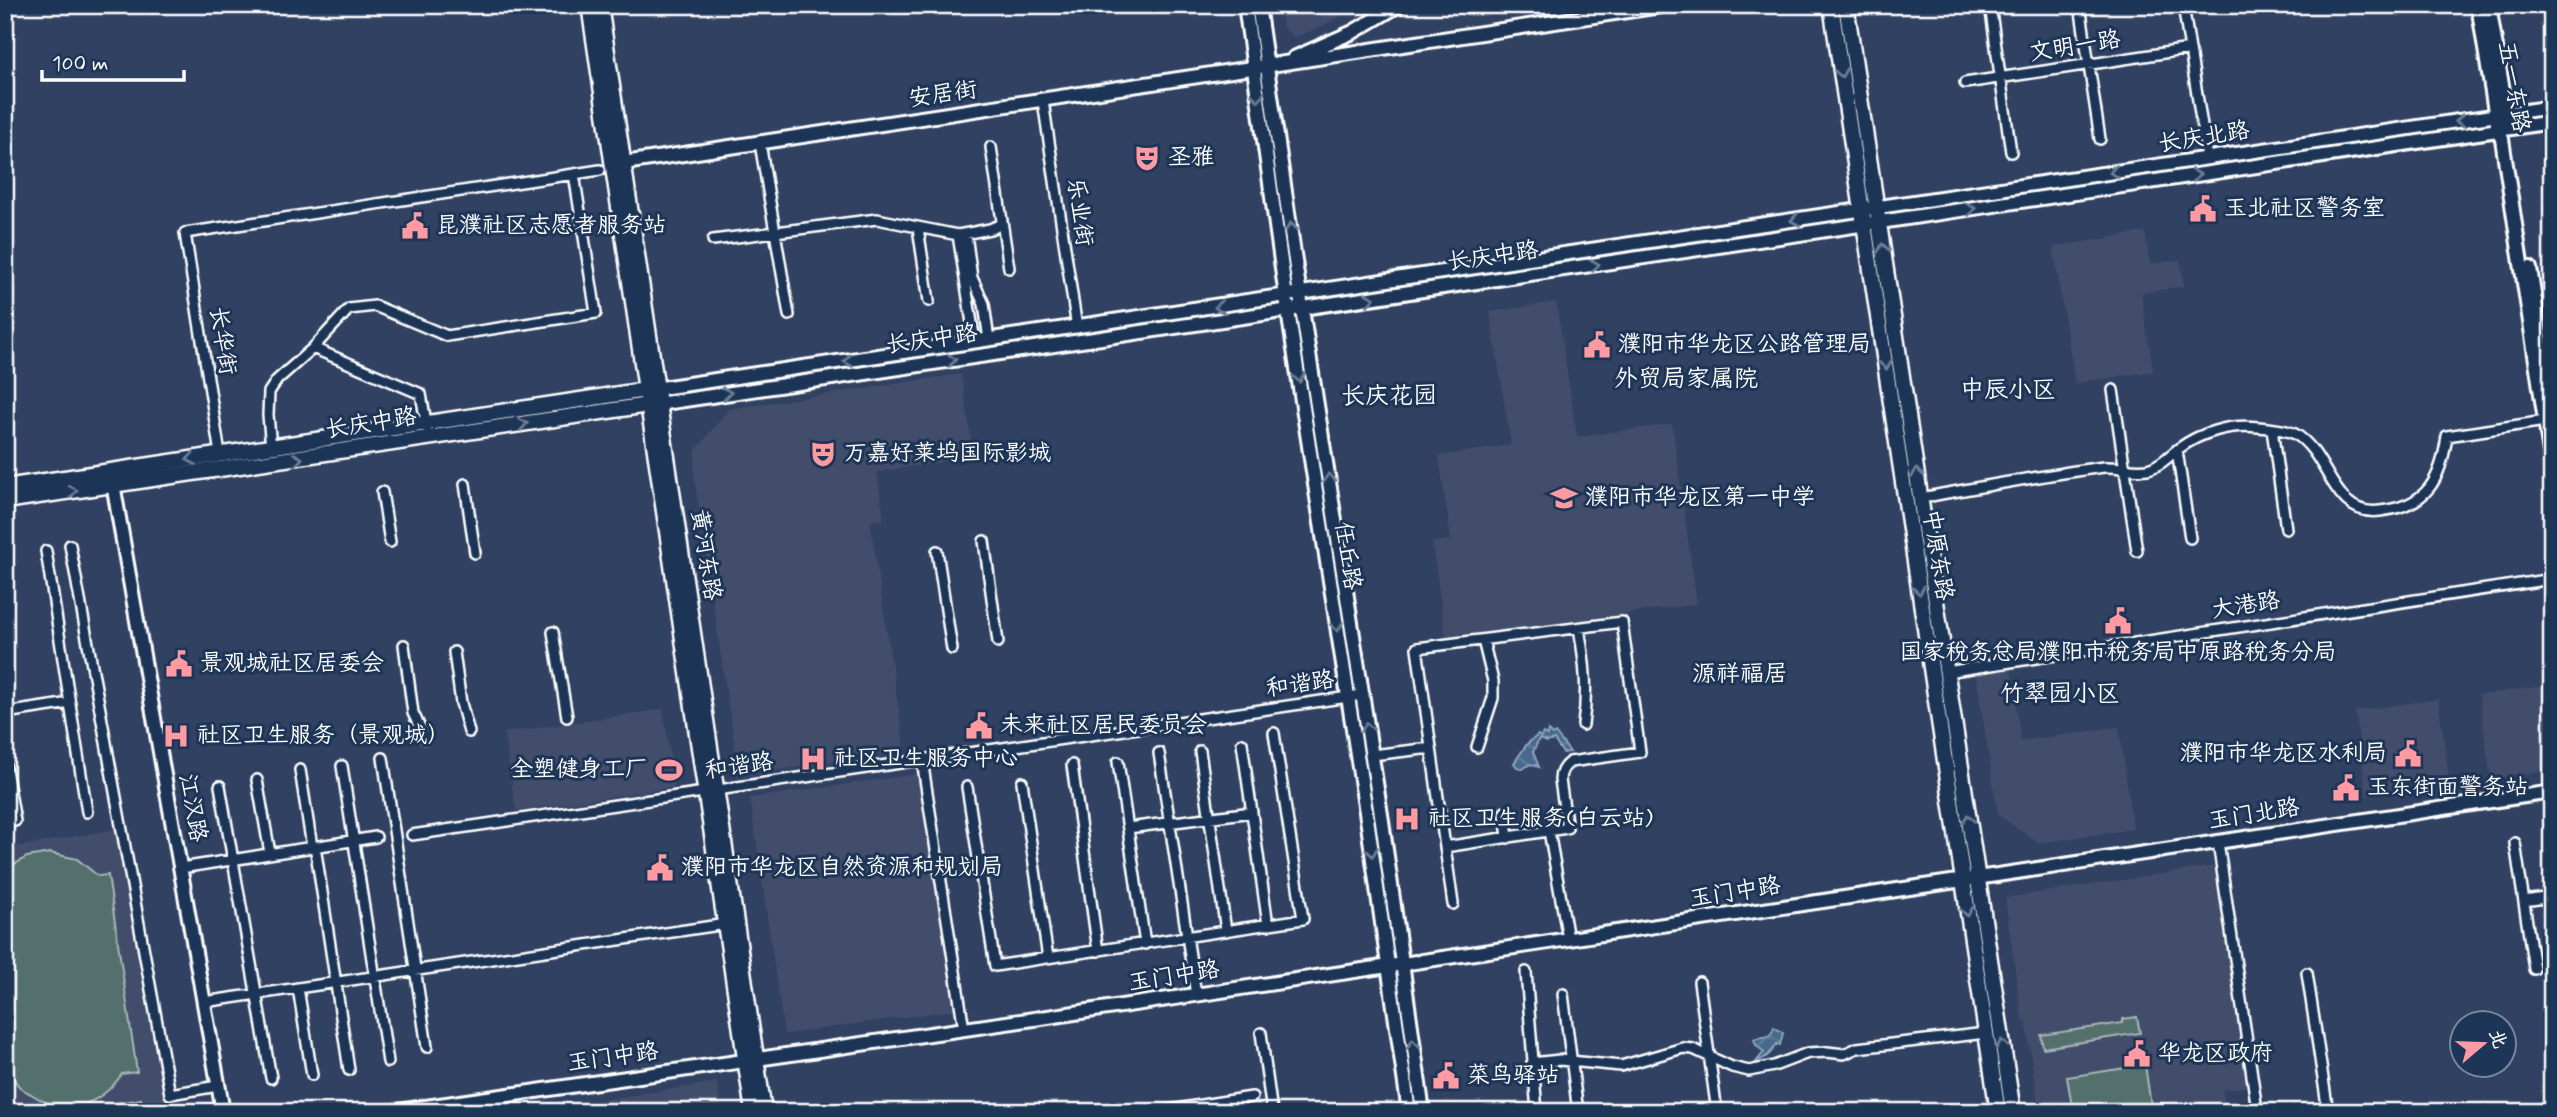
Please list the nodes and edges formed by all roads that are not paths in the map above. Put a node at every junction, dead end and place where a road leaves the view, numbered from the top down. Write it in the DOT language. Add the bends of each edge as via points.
graph roads {
  1 [pos="589,5"];
  2 [pos="600,5"];
  3 [pos="1245,5"];
  4 [pos="1258,5"];
  5 [pos="1399,5"];
  6 [pos="1667,5"];
  7 [pos="1831,5"];
  8 [pos="1846,5"];
  9 [pos="1990,5"];
  10 [pos="2080,5"];
  11 [pos="2183,5"];
  12 [pos="2478,5"];
  13 [pos="2489,5"];
  14 [pos="2190,49"];
  15 [pos="2089,64"];
  16 [pos="1261,69"];
  17 [pos="2001,78"];
  18 [pos="1965,83"];
  19 [pos="1044,101"];
  20 [pos="2552,107"];
  21 [pos="2501,114"];
  22 [pos="2552,122"];
  23 [pos="2503,129"];
  24 [pos="2100,139"];
  25 [pos="760,143"];
  26 [pos="991,147"];
  27 [pos="2011,152"];
  28 [pos="2207,158"];
  29 [pos="624,163"];
  30 [pos="600,170"];
  31 [pos="574,174"];
  32 [pos="1871,217"];
  33 [pos="1002,224"];
  34 [pos="918,228"];
  35 [pos="773,233"];
  36 [pos="962,235"];
  37 [pos="713,240"];
  38 [pos="1009,268"];
  39 [pos="1300,295"];
  40 [pos="1286,297"];
  41 [pos="929,302"];
  42 [pos="1302,309"];
  43 [pos="1288,311"];
  44 [pos="789,315"];
  45 [pos="1077,328"];
  46 [pos="989,340"];
  47 [pos="975,342"];
  48 [pos="313,348"];
  49 [pos="2113,390"];
  50 [pos="653,397"];
  51 [pos="2548,416"];
  52 [pos="2272,429"];
  53 [pos="427,431"];
  54 [pos="271,447"];
  55 [pos="2177,450"];
  56 [pos="220,454"];
  57 [pos="2552,466"];
  58 [pos="2124,468"];
  59 [pos="110,471"];
  60 [pos="465,484"];
  61 [pos="113,486"];
  62 [pos="5,487"];
  63 [pos="382,492"];
  64 [pos="1920,498"];
  65 [pos="5,501"];
  66 [pos="2286,529"];
  67 [pos="2190,538"];
  68 [pos="984,541"];
  69 [pos="390,542"];
  70 [pos="70,545"];
  71 [pos="46,551"];
  72 [pos="937,551"];
  73 [pos="2137,551"];
  74 [pos="475,554"];
  75 [pos="2552,579"];
  76 [pos="1580,628"];
  77 [pos="553,632"];
  78 [pos="1483,640"];
  79 [pos="999,642"];
  80 [pos="404,645"];
  81 [pos="952,649"];
  82 [pos="454,652"];
  83 [pos="1946,672"];
  84 [pos="1362,695"];
  85 [pos="1348,697"];
  86 [pos="70,703"];
  87 [pos="5,713"];
  88 [pos="567,717"];
  89 [pos="1583,725"];
  90 [pos="469,732"];
  91 [pos="1275,733"];
  92 [pos="425,738"];
  93 [pos="1242,743"];
  94 [pos="1477,747"];
  95 [pos="1431,748"];
  96 [pos="1200,751"];
  97 [pos="1159,753"];
  98 [pos="1372,755"];
  99 [pos="383,758"];
  100 [pos="922,760"];
  101 [pos="5,762"];
  102 [pos="1118,762"];
  103 [pos="1072,765"];
  104 [pos="342,766"];
  105 [pos="300,769"];
  106 [pos="257,780"];
  107 [pos="1022,782"];
  108 [pos="220,786"];
  109 [pos="967,788"];
  110 [pos="712,791"];
  111 [pos="2552,792"];
  112 [pos="1252,812"];
  113 [pos="1506,812"];
  114 [pos="86,813"];
  115 [pos="1210,817"];
  116 [pos="15,821"];
  117 [pos="1169,823"];
  118 [pos="1128,828"];
  119 [pos="1549,831"];
  120 [pos="412,835"];
  121 [pos="376,837"];
  122 [pos="1508,838"];
  123 [pos="353,840"];
  124 [pos="2218,842"];
  125 [pos="2515,843"];
  126 [pos="313,846"];
  127 [pos="1445,847"];
  128 [pos="270,853"];
  129 [pos="233,860"];
  130 [pos="181,868"];
  131 [pos="1970,879"];
  132 [pos="2552,897"];
  133 [pos="2524,901"];
  134 [pos="1453,904"];
  135 [pos="726,924"];
  136 [pos="1268,925"];
  137 [pos="1226,931"];
  138 [pos="1187,937"];
  139 [pos="1568,939"];
  140 [pos="1145,944"];
  141 [pos="1098,951"];
  142 [pos="1048,958"];
  143 [pos="1395,965"];
  144 [pos="2534,969"];
  145 [pos="415,970"];
  146 [pos="1525,972"];
  147 [pos="2307,973"];
  148 [pos="374,976"];
  149 [pos="336,982"];
  150 [pos="1699,982"];
  151 [pos="298,988"];
  152 [pos="257,994"];
  153 [pos="1563,994"];
  154 [pos="1196,995"];
  155 [pos="204,1002"];
  156 [pos="964,1029"];
  157 [pos="1261,1032"];
  158 [pos="1986,1033"];
  159 [pos="427,1047"];
  160 [pos="1709,1056"];
  161 [pos="751,1059"];
  162 [pos="1572,1061"];
  163 [pos="388,1062"];
  164 [pos="1532,1063"];
  165 [pos="349,1070"];
  166 [pos="312,1074"];
  167 [pos="271,1078"];
  168 [pos="218,1086"];
  169 [pos="1252,1097"];
  170 [pos="2256,1102"];
  171 [pos="2328,1105"];
  172 [pos="223,1112"];
  173 [pos="391,1112"];
  174 [pos="753,1112"];
  175 [pos="764,1112"];
  176 [pos="1157,1112"];
  177 [pos="1272,1112"];
  178 [pos="1409,1112"];
  179 [pos="1423,1112"];
  180 [pos="1537,1112"];
  181 [pos="1578,1112"];
  182 [pos="1717,1112"];
  183 [pos="1998,1112"];
  184 [pos="2013,1112"];
  1 -- 50 [label="main road, 黄河东路"];
  2 -- 29 [label="main road, 黄河东路"];
  3 -- 16 [label="street, 任丘路"];
  4 -- 16 [label="street, 任丘路"];
  5 -- 16 [label="street" via="1326,46"];
  6 -- 16 [label="street"];
  7 -- 32 [label="main road, 中原东路, one-way"];
  8 -- 32 [label="main road, 中原东路"];
  9 -- 17 [label="street"];
  10 -- 15 [label="street"];
  11 -- 14 [label="street"];
  12 -- 21 [label="street, 五一东路"];
  13 -- 21 [label="street, 五一东路"];
  14 -- 15 [label="street, 文明一路"];
  14 -- 28 [label="street"];
  15 -- 17 [label="street, 文明一路"];
  15 -- 24 [label="street"];
  16 -- 19 [label="street, 安居街"];
  39 -- 16 [label="street, 任丘路, one-way"];
  16 -- 40 [label="street, 任丘路, one-way"];
  17 -- 18 [label="street, 文明一路"];
  17 -- 27 [label="street"];
  19 -- 25 [label="street, 安居街"];
  19 -- 45 [label="street, 乐业街"];
  20 -- 21 [label="street, 长庆北路"];
  21 -- 23 [label="street, 五一东路"];
  21 -- 28 [label="street, 长庆北路, one-way"];
  22 -- 23 [label="street, 长庆北路"];
  32 -- 23 [label="street, 长庆北路, one-way"];
  23 -- 51 [label="street, 五一东路"];
  25 -- 29 [label="street, 安居街"];
  25 -- 35 [label="street"];
  26 -- 33 [label="street"];
  28 -- 32 [label="street, 长庆北路, one-way"];
  29 -- 50 [label="main road, 黄河东路"];
  30 -- 31 [label="street"];
  31 -- 48 [label="street" via="596,313 447,336 366,306 349,309"];
  31 -- 56 [label="street, 长华街" via="185,233"];
  32 -- 39 [label="street, 长庆中路, one-way"];
  42 -- 32 [label="street, 长庆中路, one-way"];
  64 -- 32 [label="main road, 中原东路, one-way"];
  32 -- 131 [label="main road, 中原东路, one-way"];
  33 -- 36 [label="street"];
  33 -- 38 [label="street"];
  34 -- 35 [label="street" via="877,219"];
  34 -- 36 [label="street"];
  34 -- 41 [label="street"];
  35 -- 37 [label="street"];
  35 -- 44 [label="street"];
  36 -- 46 [label="street" via="972,278 984,304"];
  36 -- 47 [label="street"];
  39 -- 40 [label="street, 长庆中路"];
  39 -- 42 [label="street, 任丘路"];
  40 -- 43 [label="street, 任丘路"];
  40 -- 45 [label="street, 长庆中路, one-way"];
  42 -- 43 [label="street, 长庆中路"];
  84 -- 42 [label="street, 任丘路, one-way"];
  50 -- 43 [label="street, 长庆中路, one-way"];
  43 -- 85 [label="street, 任丘路, one-way"];
  45 -- 46 [label="street, 长庆中路"];
  46 -- 47 [label="street, 长庆中路"];
  47 -- 50 [label="street, 长庆中路, one-way"];
  48 -- 53 [label="street" via="421,394"];
  48 -- 54 [label="street" via="269,392"];
  49 -- 58 [label="street"];
  50 -- 53 [label="main road, 长庆中路"];
  50 -- 110 [label="main road, 黄河东路"];
  51 -- 52 [label="street" via="2447,436 2443,463 2426,492 2401,506 2366,512 2340,495 2306,443 2294,434"];
  51 -- 57 [label="street, 五一东路"];
  52 -- 55 [label="street" via="2222,428"];
  52 -- 66 [label="street"];
  53 -- 54 [label="main road, 长庆中路"];
  61 -- 53 [label="main road, 长庆中路, one-way"];
  54 -- 56 [label="main road, 长庆中路"];
  55 -- 58 [label="street" via="2147,469"];
  55 -- 67 [label="street"];
  56 -- 59 [label="main road, 长庆中路, one-way"];
  58 -- 64 [label="street"];
  58 -- 73 [label="street"];
  59 -- 61 [label="street, 江汉路"];
  59 -- 62 [label="main road, 长庆中路"];
  60 -- 74 [label="street"];
  65 -- 61 [label="main road, 长庆中路, one-way"];
  61 -- 130 [label="street, 江汉路"];
  63 -- 69 [label="street"];
  64 -- 83 [label="main road, 中原东路"];
  68 -- 79 [label="street"];
  70 -- 168 [label="street" via="170,1094"];
  71 -- 86 [label="street"];
  72 -- 81 [label="street"];
  75 -- 83 [label="street, 大港路"];
  76 -- 78 [label="street"];
  76 -- 89 [label="street" via="1587,670"];
  76 -- 119 [label="street" via="1622,622 1640,752 1564,766 1560,780 1567,828"];
  77 -- 88 [label="street"];
  78 -- 94 [label="street" via="1493,698"];
  78 -- 95 [label="street" via="1417,648"];
  80 -- 92 [label="street" via="413,713"];
  82 -- 90 [label="street"];
  131 -- 83 [label="main road, 中原东路, one-way"];
  84 -- 85 [label="street, 和谐路"];
  98 -- 84 [label="street, 任丘路, one-way"];
  85 -- 100 [label="street, 和谐路"];
  85 -- 143 [label="street, 任丘路, one-way"];
  86 -- 87 [label="street"];
  86 -- 114 [label="street"];
  91 -- 136 [label="street" via="1303,919"];
  93 -- 112 [label="street"];
  95 -- 98 [label="street"];
  95 -- 127 [label="street"];
  96 -- 115 [label="street"];
  97 -- 117 [label="street"];
  98 -- 143 [label="street, 任丘路"];
  99 -- 145 [label="street"];
  100 -- 110 [label="street, 和谐路"];
  100 -- 156 [label="street"];
  101 -- 116 [label="street"];
  102 -- 118 [label="street"];
  103 -- 141 [label="street"];
  104 -- 123 [label="street"];
  105 -- 126 [label="street"];
  106 -- 128 [label="street"];
  107 -- 142 [label="street"];
  108 -- 129 [label="street"];
  109 -- 142 [label="street" via="995,966"];
  110 -- 120 [label="street, 和谐路"];
  110 -- 135 [label="main road, 黄河东路"];
  110 -- 161 [label="main road, 黄河东路"];
  111 -- 124 [label="street, 玉门北路"];
  112 -- 115 [label="street"];
  112 -- 136 [label="street"];
  113 -- 122 [label="street"];
  115 -- 117 [label="street"];
  115 -- 137 [label="street"];
  117 -- 118 [label="street"];
  117 -- 138 [label="street"];
  118 -- 140 [label="street"];
  119 -- 122 [label="street"];
  119 -- 139 [label="street"];
  121 -- 123 [label="street"];
  122 -- 127 [label="street"];
  123 -- 126 [label="street"];
  123 -- 148 [label="street"];
  124 -- 131 [label="street, 玉门北路"];
  124 -- 170 [label="street"];
  125 -- 133 [label="street"];
  126 -- 128 [label="street"];
  126 -- 149 [label="street"];
  127 -- 134 [label="street"];
  128 -- 129 [label="street"];
  129 -- 130 [label="street"];
  129 -- 152 [label="street"];
  130 -- 155 [label="street, 江汉路"];
  131 -- 139 [label="street, 玉门中路"];
  131 -- 158 [label="main road, 中原东路, one-way"];
  184 -- 131 [label="main road, 中原东路, one-way"];
  132 -- 133 [label="street"];
  133 -- 144 [label="street"];
  135 -- 145 [label="street"];
  135 -- 161 [label="main road, 黄河东路"];
  136 -- 137 [label="street"];
  137 -- 138 [label="street"];
  138 -- 140 [label="street"];
  138 -- 154 [label="street"];
  139 -- 143 [label="street, 玉门中路"];
  140 -- 141 [label="street"];
  141 -- 142 [label="street"];
  143 -- 154 [label="street, 玉门中路"];
  143 -- 178 [label="street, 任丘路"];
  179 -- 143 [label="street, 任丘路, one-way"];
  145 -- 148 [label="street"];
  145 -- 159 [label="street"];
  146 -- 164 [label="street"];
  147 -- 171 [label="street"];
  148 -- 149 [label="street"];
  148 -- 163 [label="street"];
  149 -- 151 [label="street"];
  149 -- 165 [label="street"];
  150 -- 160 [label="street"];
  151 -- 152 [label="street"];
  151 -- 166 [label="street"];
  152 -- 155 [label="street"];
  152 -- 167 [label="street"];
  153 -- 162 [label="street"];
  154 -- 156 [label="street, 玉门中路"];
  155 -- 168 [label="street, 江汉路"];
  156 -- 161 [label="street, 玉门中路"];
  157 -- 177 [label="street"];
  158 -- 160 [label="street" via="1857,1048 1844,1054 1814,1052 1749,1071"];
  158 -- 183 [label="main road, 中原东路"];
  160 -- 162 [label="street" via="1683,1048 1620,1066"];
  160 -- 182 [label="street"];
  161 -- 173 [label="street, 玉门中路"];
  161 -- 174 [label="main road, 黄河东路"];
  161 -- 175 [label="main road, 黄河东路"];
  162 -- 164 [label="street"];
  162 -- 181 [label="street"];
  164 -- 180 [label="street"];
  168 -- 172 [label="street, 江汉路"];
  169 -- 176 [label="street"];
}
